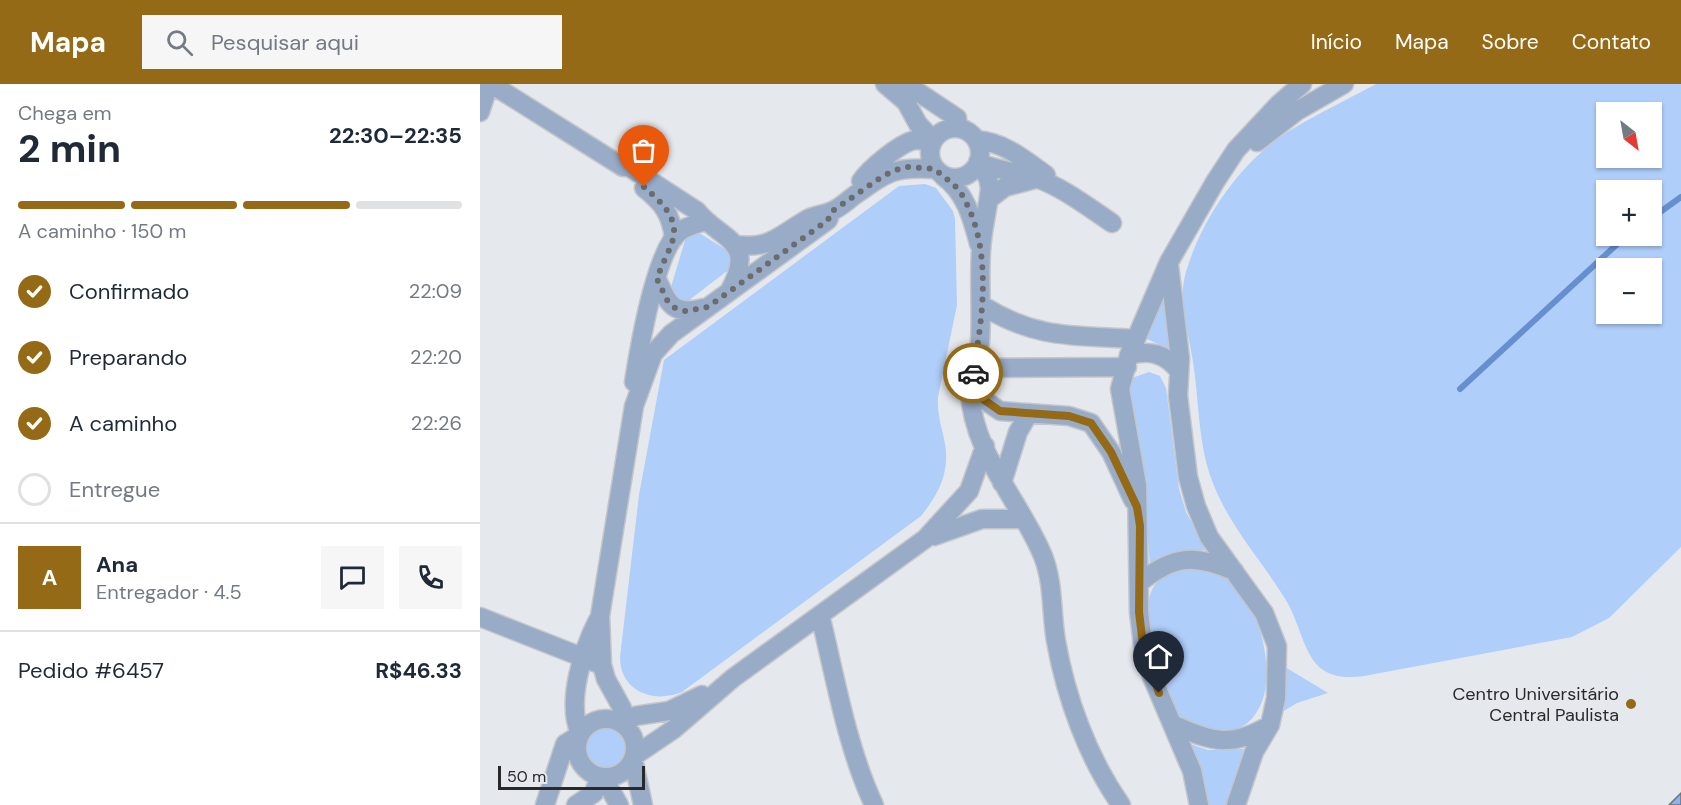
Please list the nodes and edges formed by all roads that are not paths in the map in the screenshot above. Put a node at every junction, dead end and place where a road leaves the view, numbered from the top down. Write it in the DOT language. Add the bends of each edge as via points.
graph roads {
  1 [pos="490,84"];
  2 [pos="885,84"];
  3 [pos="906,84"];
  4 [pos="1302,84"];
  5 [pos="1344,84"];
  6 [pos="480,112"];
  7 [pos="958,128"];
  8 [pos="977,140"];
  9 [pos="932,142"];
  10 [pos="978,162"];
  11 [pos="623,167"];
  12 [pos="939,172"];
  13 [pos="1039,179"];
  14 [pos="1215,182"];
  15 [pos="1060,188"];
  16 [pos="856,194"];
  17 [pos="989,199"];
  18 [pos="831,212"];
  19 [pos="705,221"];
  20 [pos="1113,223"];
  21 [pos="674,238"];
  22 [pos="734,245"];
  23 [pos="981,250"];
  24 [pos="1169,262"];
  25 [pos="657,279"];
  26 [pos="728,293"];
  27 [pos="983,306"];
  28 [pos="708,307"];
  29 [pos="1131,354"];
  30 [pos="974,368"];
  31 [pos="1179,371"];
  32 [pos="970,390"];
  33 [pos="634,406"];
  34 [pos="1029,414"];
  35 [pos="985,446"];
  36 [pos="1002,483"];
  37 [pos="1137,507"];
  38 [pos="1022,519"];
  39 [pos="925,539"];
  40 [pos="1236,572"];
  41 [pos="1139,583"];
  42 [pos="820,615"];
  43 [pos="600,616"];
  44 [pos="480,617"];
  45 [pos="582,657"];
  46 [pos="602,665"];
  47 [pos="733,678"];
  48 [pos="623,724"];
  49 [pos="1174,725"];
  50 [pos="1270,725"];
  51 [pos="579,735"];
  52 [pos="634,758"];
  53 [pos="602,777"];
  54 [pos="545,805"];
  55 [pos="576,805"];
  56 [pos="619,805"];
  57 [pos="643,805"];
  58 [pos="874,805"];
  59 [pos="1121,805"];
  60 [pos="1199,805"];
  61 [pos="1236,805"];
  1 -- 6 [label="street"];
  1 -- 11 [label="street"];
  2 -- 9 [label="street" via="906,102"];
  3 -- 7 [label="street" via="957,118"];
  4 -- 14 [label="street" via="1236,150"];
  5 -- 14 [label="street" via="1270,130"];
  7 -- 8 [label="street"];
  7 -- 9 [label="street" via="944,130"];
  8 -- 10 [label="street"];
  8 -- 15 [label="street" via="991,141 1014,152"];
  9 -- 12 [label="street" via="930,157"];
  9 -- 16 [label="street" via="915,140 904,145 865,175"];
  10 -- 12 [label="street" via="967,175 951,178"];
  10 -- 13 [label="street"];
  10 -- 17 [label="street" via="988,178"];
  11 -- 19 [label="street" via="629,167 697,211"];
  11 -- 21 [label="street" via="666,207"];
  12 -- 16 [label="street" via="907,167"];
  12 -- 23 [label="street" via="961,194"];
  13 -- 15 [label="street"];
  13 -- 17 [label="street" via="1011,184"];
  14 -- 24 [label="street"];
  15 -- 20 [label="street"];
  16 -- 18 [label="street"];
  17 -- 23 [label="street"];
  18 -- 22 [label="street" via="805,220 766,245"];
  18 -- 26 [label="street" via="828,220"];
  19 -- 21 [label="street" via="685,228"];
  19 -- 22 [label="street" via="726,234"];
  21 -- 25 [label="street"];
  22 -- 26 [label="street" via="739,266"];
  23 -- 27 [label="street"];
  24 -- 29 [label="street"];
  24 -- 31 [label="street"];
  25 -- 28 [label="street" via="675,308 685,311"];
  25 -- 33 [label="street" via="637,362"];
  26 -- 28 [label="street"];
  27 -- 29 [label="street" via="1032,331"];
  27 -- 30 [label="street"];
  28 -- 33 [label="street" via="659,345"];
  29 -- 30 [label="street"];
  29 -- 31 [label="street" via="1154,352"];
  29 -- 37 [label="street" via="1120,397 1134,459"];
  30 -- 32 [label="street"];
  31 -- 40 [label="street" via="1184,451 1196,506 1209,537"];
  32 -- 34 [label="street" via="1000,411"];
  32 -- 35 [label="street"];
  33 -- 43 [label="street"];
  34 -- 36 [label="street" via="1018,432"];
  34 -- 37 [label="street" via="1069,416 1091,423"];
  35 -- 36 [label="street"];
  35 -- 39 [label="street" via="969,491"];
  36 -- 38 [label="street"];
  37 -- 41 [label="street"];
  38 -- 39 [label="street" via="982,519"];
  38 -- 59 [label="street" via="1048,570 1056,640 1069,698"];
  39 -- 42 [label="street"];
  40 -- 41 [label="street" via="1191,558 1154,571"];
  40 -- 50 [label="street" via="1264,613 1277,646 1276,698"];
  41 -- 49 [label="street" via="1143,645 1152,677"];
  42 -- 47 [label="street"];
  42 -- 58 [label="street" via="865,788"];
  43 -- 45 [label="street"];
  43 -- 46 [label="street"];
  44 -- 45 [label="street"];
  45 -- 46 [label="street"];
  45 -- 51 [label="street" via="575,714"];
  46 -- 48 [label="street" via="622,708"];
  47 -- 48 [label="street" via="683,705 635,716"];
  47 -- 52 [label="street"];
  48 -- 51 [label="street" via="595,720"];
  48 -- 52 [label="street" via="634,739"];
  49 -- 50 [label="street" via="1214,741 1243,739"];
  49 -- 60 [label="street" via="1192,771"];
  50 -- 61 [label="street" via="1254,752"];
  51 -- 53 [label="street" via="579,762 584,769"];
  51 -- 54 [label="street" via="565,744"];
  52 -- 53 [label="street" via="621,773"];
  52 -- 57 [label="street"];
  53 -- 55 [label="street" via="594,793"];
  53 -- 56 [label="street"];
}
